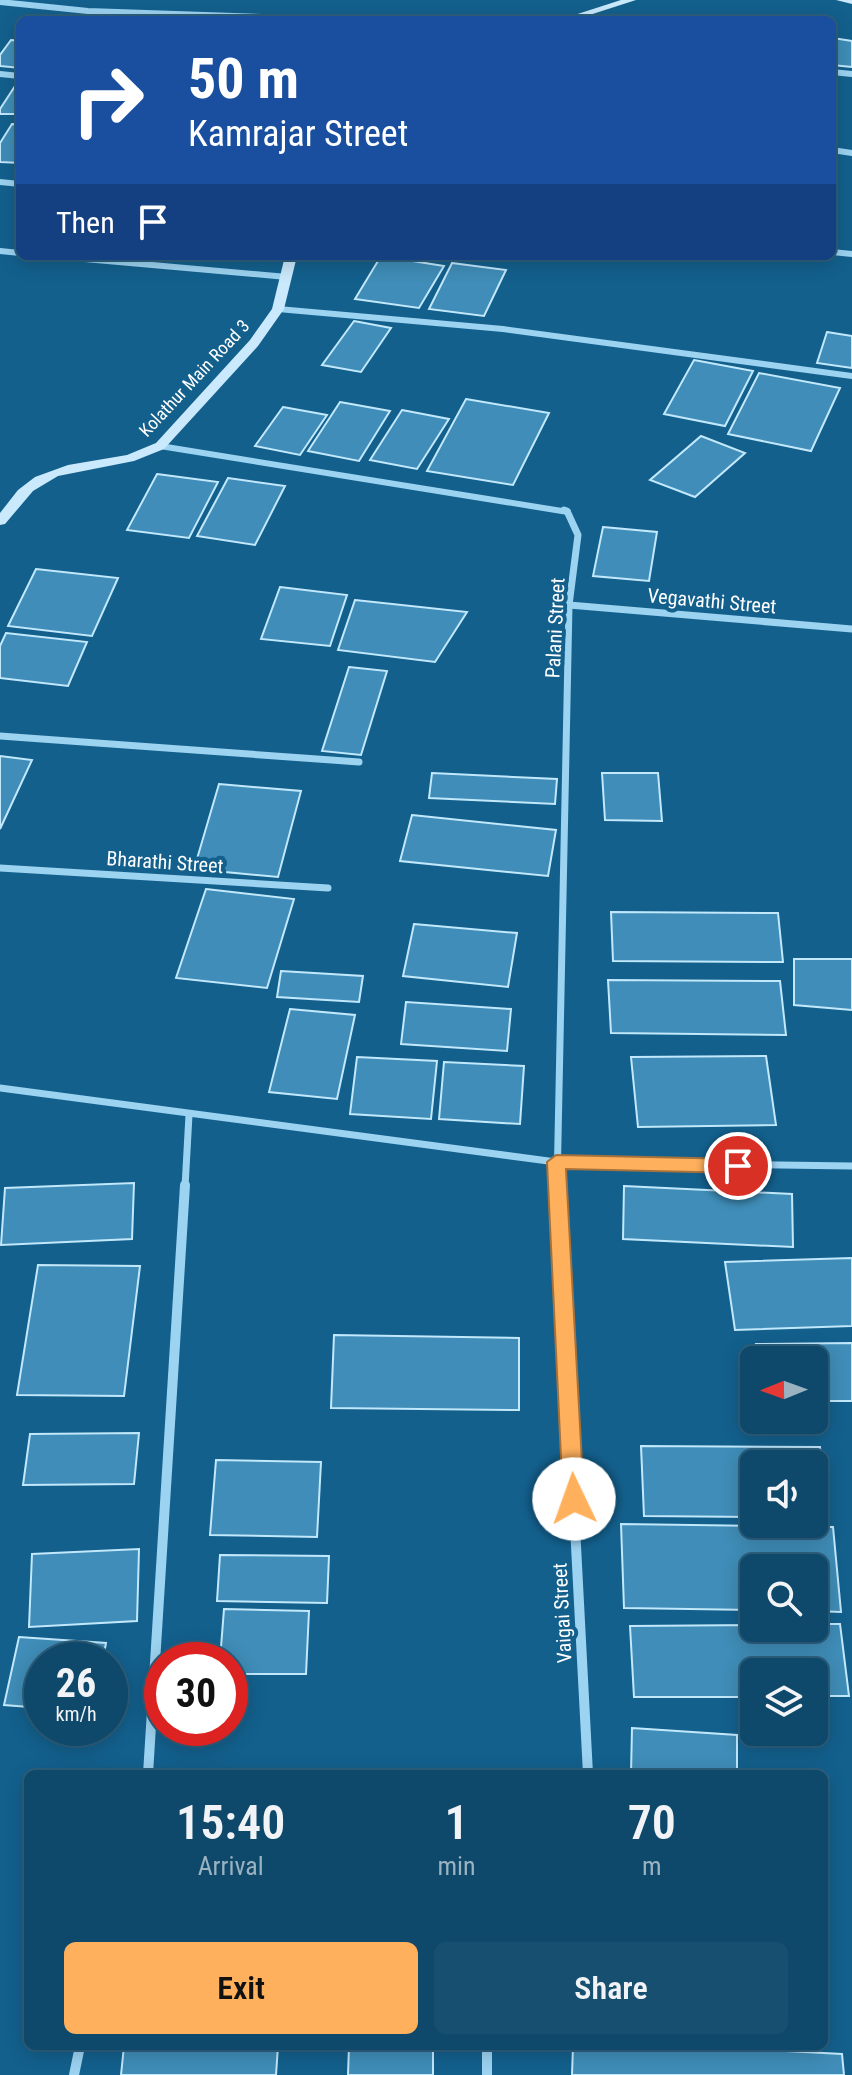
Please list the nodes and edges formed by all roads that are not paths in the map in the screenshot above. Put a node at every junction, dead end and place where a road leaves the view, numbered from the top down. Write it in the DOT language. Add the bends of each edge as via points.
graph roads {
  1 [pos="631,0"];
  2 [pos="841,0"];
  3 [pos="852,1"];
  4 [pos="0,2"];
  5 [pos="235,16"];
  6 [pos="577,16"];
  7 [pos="96,260"];
  8 [pos="290,260"];
  9 [pos="287,277"];
  10 [pos="278,309"];
  11 [pos="852,376"];
  12 [pos="160,446"];
  13 [pos="0,521"];
  14 [pos="569,605"];
  15 [pos="852,629"];
  16 [pos="0,736"];
  17 [pos="359,762"];
  18 [pos="0,868"];
  19 [pos="328,888"];
  20 [pos="0,1088"];
  21 [pos="189,1115"];
  22 [pos="556,1162"];
  23 [pos="852,1166"];
  24 [pos="148,1770"];
  25 [pos="588,1770"];
  26 [pos="79,2050"];
  27 [pos="487,2050"];
  28 [pos="74,2075"];
  29 [pos="487,2075"];
  1 -- 6 [label="main road"];
  2 -- 3 [label="main road"];
  4 -- 5 [label="street"];
  7 -- 9 [label="street"];
  8 -- 9 [label="main road, Kolathur Main Road 3"];
  9 -- 10 [label="main road, Kolathur Main Road 3"];
  10 -- 11 [label="street" via="503,329"];
  10 -- 12 [label="main road, Kolathur Main Road 3" via="254,343"];
  12 -- 13 [label="main road, Kolathur Main Road 3" via="132,460 75,467 37,481"];
  12 -- 14 [label="street, Palani Street" via="567,511 578,535"];
  14 -- 15 [label="street, Vegavathi Street"];
  14 -- 22 [label="street, Palani Street"];
  16 -- 17 [label="street"];
  18 -- 19 [label="street, Bharathi Street"];
  20 -- 21 [label="street"];
  21 -- 22 [label="street"];
  21 -- 24 [label="street"];
  22 -- 23 [label="street"];
  22 -- 25 [label="street, Vaigai Street"];
  26 -- 28 [label="street"];
  27 -- 29 [label="street"];
}
